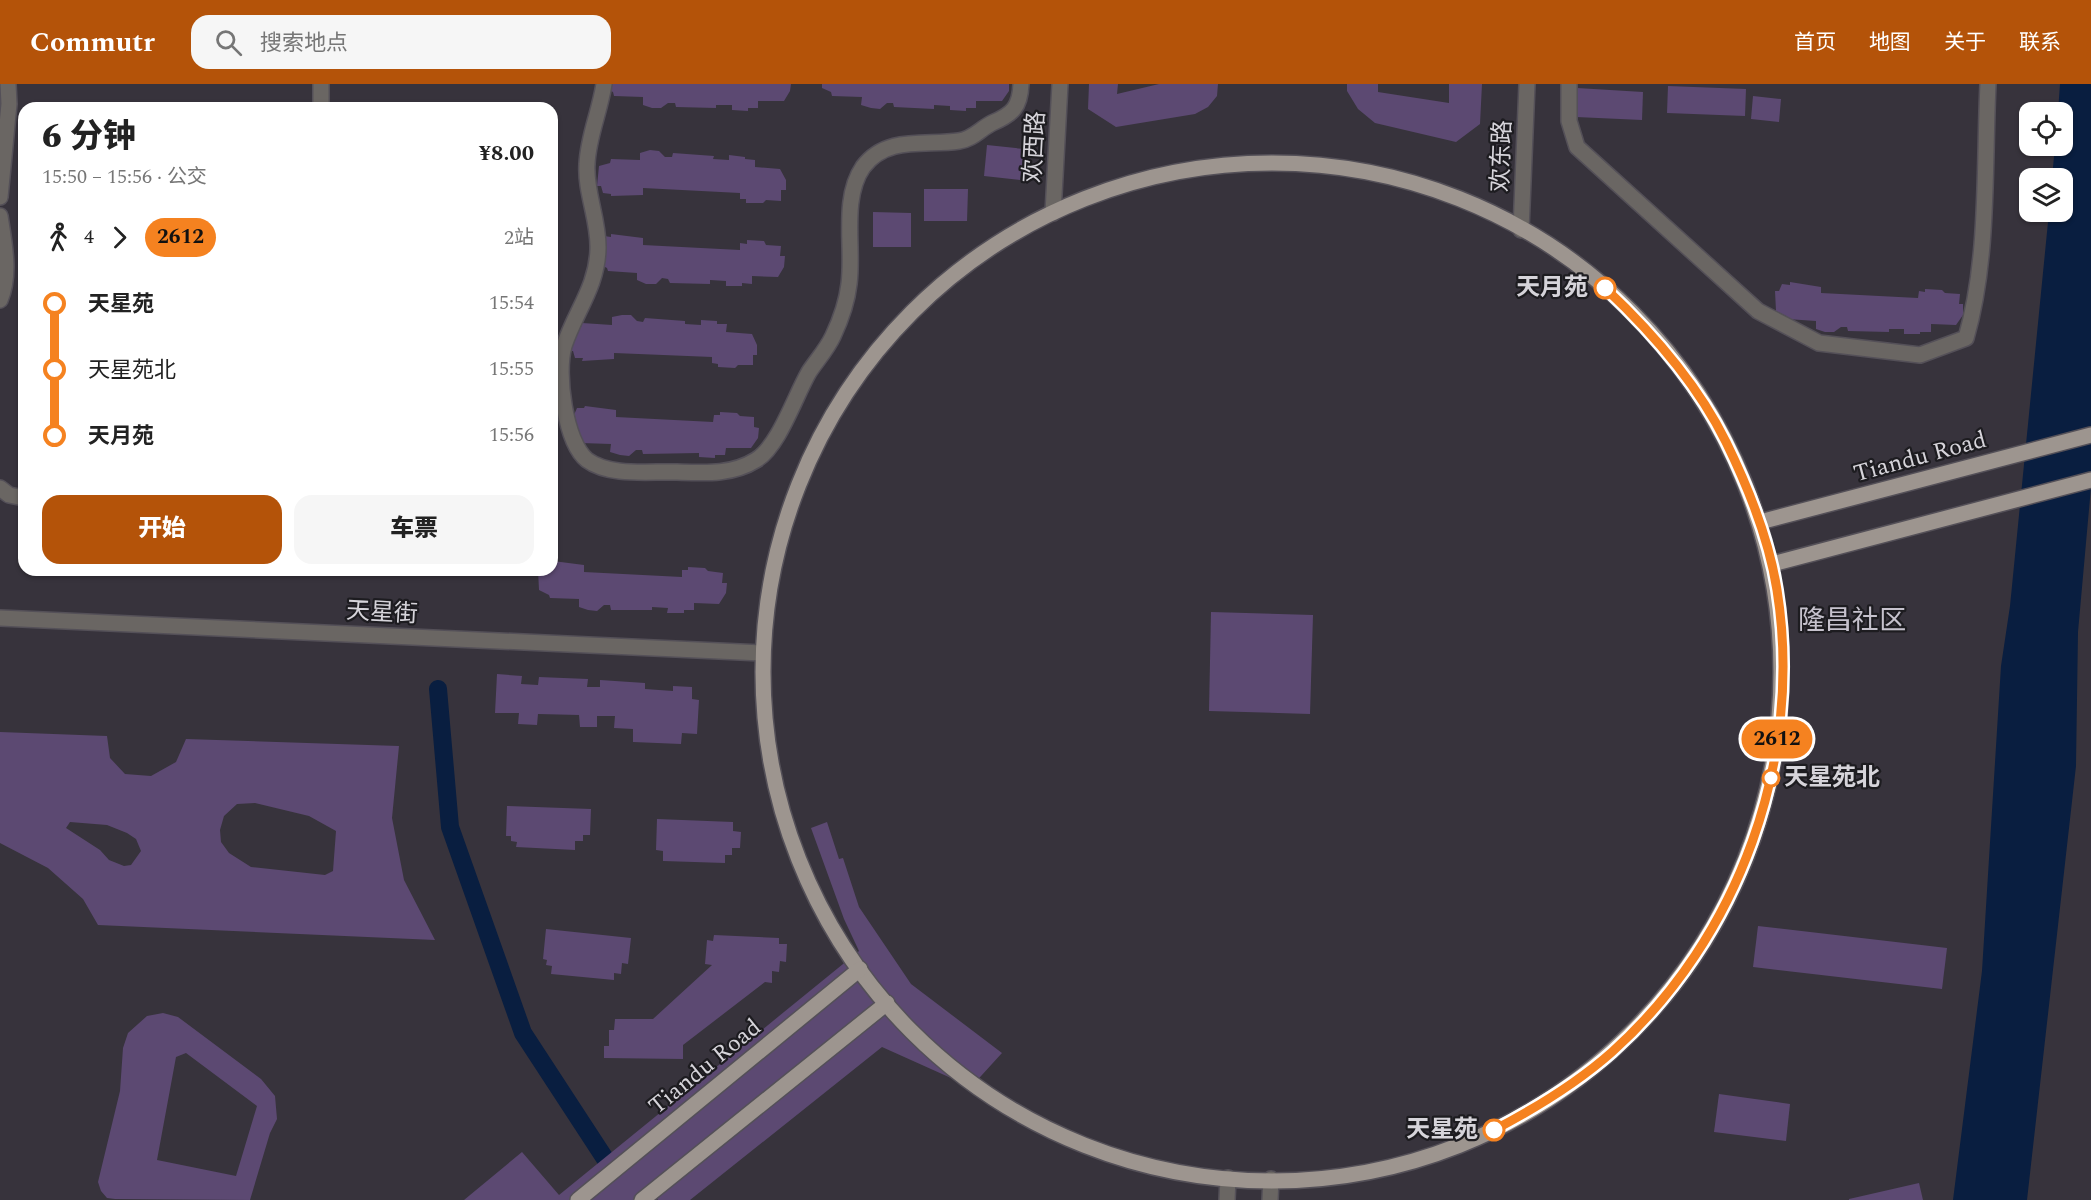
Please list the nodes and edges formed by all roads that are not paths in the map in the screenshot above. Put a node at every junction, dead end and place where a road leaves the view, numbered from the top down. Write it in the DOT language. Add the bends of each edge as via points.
graph roads {
  1 [pos="8,84"];
  2 [pos="321,84"];
  3 [pos="604,84"];
  4 [pos="1022,84"];
  5 [pos="1060,84"];
  6 [pos="1527,84"];
  7 [pos="1569,84"];
  8 [pos="1988,84"];
  9 [pos="321,102"];
  10 [pos="0,197"];
  11 [pos="1053,213"];
  12 [pos="0,216"];
  13 [pos="1521,230"];
  14 [pos="0,300"];
  15 [pos="2091,435"];
  16 [pos="2091,480"];
  17 [pos="0,488"];
  18 [pos="18,497"];
  19 [pos="1760,522"];
  20 [pos="1772,564"];
  21 [pos="0,618"];
  22 [pos="762,653"];
  23 [pos="860,969"];
  24 [pos="887,1003"];
  25 [pos="1228,1178"];
  26 [pos="1271,1179"];
  27 [pos="578,1200"];
  28 [pos="642,1200"];
  29 [pos="1227,1200"];
  30 [pos="1270,1200"];
  1 -- 10 [label="street"];
  2 -- 9 [label="street"];
  3 -- 4 [label="street" via="586,165 597,222 596,271 588,298 564,346 561,366 570,429 582,454 599,467 721,473 740,468 766,452 832,339 849,286 852,197 863,168 874,156 906,143 960,141 975,136 1016,110"];
  5 -- 11 [label="street, 欢西路"];
  6 -- 13 [label="street, 欢东路"];
  7 -- 8 [label="street" via="1569,121 1577,147 1758,311 1819,344 1920,355 1966,338 1973,314 1979,274"];
  11 -- 13 [label="main road" via="1149,178 1255,164 1298,165 1390,178 1437,191"];
  11 -- 22 [label="main road" via="989,248 939,286 902,321 858,373 826,423 796,487 775,554"];
  12 -- 14 [label="street" via="5,289"];
  13 -- 19 [label="main road" via="1605,288 1671,356 1726,441"];
  15 -- 19 [label="main road, Tiandu Road"];
  16 -- 20 [label="main road"];
  17 -- 18 [label="street"];
  19 -- 20 [label="main road"];
  20 -- 26 [label="main road" via="1782,672 1780,721 1770,782 1733,891 1675,985 1648,1017 1588,1071 1493,1131 1396,1165 1356,1173"];
  21 -- 22 [label="street, 天星街"];
  22 -- 23 [label="main road" via="764,720 772,774 787,828 809,885"];
  23 -- 24 [label="main road"];
  23 -- 27 [label="main road, Tiandu Road"];
  24 -- 25 [label="main road" via="948,1064 1029,1118 1128,1159"];
  24 -- 28 [label="main road"];
  25 -- 26 [label="main road"];
  25 -- 29 [label="street"];
  26 -- 30 [label="street"];
}
